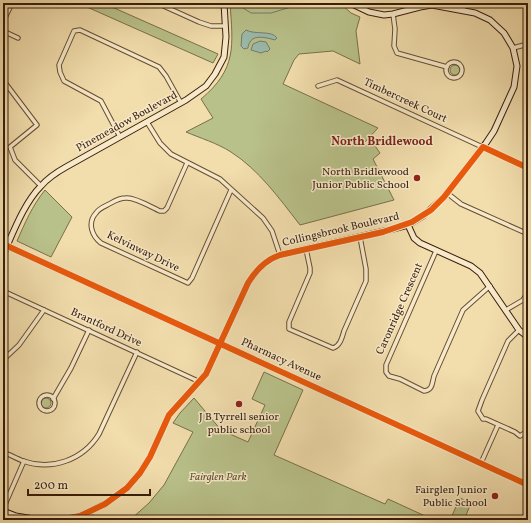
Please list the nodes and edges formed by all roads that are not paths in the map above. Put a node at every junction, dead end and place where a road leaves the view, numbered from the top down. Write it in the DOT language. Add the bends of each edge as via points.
graph roads {
  1 [pos="12,3"];
  2 [pos="157,3"];
  3 [pos="224,3"];
  4 [pos="350,3"];
  5 [pos="464,3"];
  6 [pos="463,11"];
  7 [pos="393,14"];
  8 [pos="3,22"];
  9 [pos="226,26"];
  10 [pos="3,31"];
  11 [pos="18,38"];
  12 [pos="528,44"];
  13 [pos="513,48"];
  14 [pos="447,67"];
  15 [pos="3,80"];
  16 [pos="318,86"];
  17 [pos="181,103"];
  18 [pos="147,122"];
  19 [pos="120,137"];
  20 [pos="483,147"];
  21 [pos="187,163"];
  22 [pos="528,168"];
  23 [pos="41,186"];
  24 [pos="232,190"];
  25 [pos="447,193"];
  26 [pos="408,225"];
  27 [pos="528,234"];
  28 [pos="360,237"];
  29 [pos="5,245"];
  30 [pos="306,249"];
  31 [pos="436,251"];
  32 [pos="3,255"];
  33 [pos="280,255"];
  34 [pos="490,286"];
  35 [pos="3,291"];
  36 [pos="528,292"];
  37 [pos="44,310"];
  38 [pos="506,310"];
  39 [pos="88,330"];
  40 [pos="519,330"];
  41 [pos="528,337"];
  42 [pos="221,344"];
  43 [pos="137,352"];
  44 [pos="3,360"];
  45 [pos="200,382"];
  46 [pos="53,399"];
  47 [pos="498,425"];
  48 [pos="528,429"];
  49 [pos="3,452"];
  50 [pos="24,461"];
  51 [pos="481,463"];
  52 [pos="528,485"];
  53 [pos="3,510"];
  54 [pos="89,512"];
  55 [pos="40,520"];
  56 [pos="57,520"];
  57 [pos="92,520"];
  1 -- 8 [label="street"];
  2 -- 9 [label="street" via="211,26"];
  3 -- 9 [label="street, Pinemeadow Boulevard"];
  4 -- 7 [label="street, Collingsbrook Boulevard" via="369,12"];
  5 -- 6 [label="street"];
  6 -- 7 [label="street, Collingsbrook Boulevard" via="432,5"];
  6 -- 13 [label="street, Collingsbrook Boulevard" via="490,20 504,33"];
  7 -- 14 [label="street" via="394,46 397,53"];
  9 -- 17 [label="street, Pinemeadow Boulevard" via="225,50 219,69 206,86"];
  10 -- 11 [label="street"];
  12 -- 13 [label="street"];
  13 -- 20 [label="street, Collingsbrook Boulevard" via="517,66 514,87 494,131"];
  14 -- 14 [label="street" via="448,74 452,77 458,77 461,73 462,68 458,63 450,63"];
  15 -- 23 [label="street" via="37,125 10,147 15,160"];
  16 -- 20 [label="street, Timbercreek Court" via="337,80"];
  17 -- 18 [label="street, Pinemeadow Boulevard"];
  17 -- 19 [label="street" via="166,76 156,65 80,30 74,31 59,65 62,77 64,81 101,101"];
  18 -- 19 [label="street, Pinemeadow Boulevard"];
  18 -- 21 [label="street" via="160,143 171,154"];
  19 -- 23 [label="street, Pinemeadow Boulevard" via="66,167"];
  20 -- 22 [label="street, Timbercreek Court"];
  20 -- 25 [label="street, Collingsbrook Boulevard"];
  21 -- 24 [label="street" via="220,179"];
  21 -- 24 [label="street, Kelvinway Drive" via="164,211 132,198 120,198 95,213 91,226 96,239 188,283"];
  23 -- 29 [label="street, Pinemeadow Boulevard" via="28,203"];
  24 -- 33 [label="street" via="266,221"];
  25 -- 26 [label="street, Collingsbrook Boulevard" via="431,210"];
  25 -- 27 [label="street" via="462,204"];
  26 -- 28 [label="street, Collingsbrook Boulevard"];
  26 -- 31 [label="street" via="417,241"];
  28 -- 30 [label="street, Collingsbrook Boulevard"];
  28 -- 30 [label="street" via="366,281 341,340 338,346 333,348 289,329 289,322 310,273"];
  29 -- 32 [label="street, Pinemeadow Boulevard"];
  29 -- 42 [label="street, Pharmacy Avenue"];
  30 -- 33 [label="street, Collingsbrook Boulevard"];
  31 -- 34 [label="street" via="476,270"];
  31 -- 34 [label="street, Caronridge Crescent" via="386,365 389,376 424,391 429,390 463,310"];
  33 -- 42 [label="street, Collingsbrook Boulevard" via="256,270"];
  34 -- 38 [label="street"];
  35 -- 37 [label="street, Brantford Drive"];
  36 -- 38 [label="street" via="523,300"];
  37 -- 39 [label="street, Brantford Drive"];
  37 -- 44 [label="street" via="19,345"];
  38 -- 40 [label="street"];
  39 -- 43 [label="street, Brantford Drive"];
  39 -- 46 [label="street" via="71,368"];
  40 -- 41 [label="street"];
  40 -- 47 [label="street" via="508,341 478,408 483,419"];
  42 -- 45 [label="street, Collingsbrook Boulevard"];
  42 -- 51 [label="street, Pharmacy Avenue"];
  43 -- 45 [label="street, Brantford Drive"];
  43 -- 50 [label="street" via="99,434 90,446 76,457 60,463 49,465"];
  45 -- 54 [label="street, Collingsbrook Boulevard" via="169,415 140,473 113,499"];
  46 -- 46 [label="street" via="46,395 42,397 40,409 50,410 54,404"];
  47 -- 48 [label="street" via="520,436"];
  47 -- 51 [label="street"];
  49 -- 50 [label="street"];
  50 -- 53 [label="street"];
  51 -- 52 [label="street, Pharmacy Avenue"];
  53 -- 55 [label="street" via="16,516"];
  54 -- 56 [label="street, Collingsbrook Boulevard"];
  54 -- 57 [label="street"];
}
